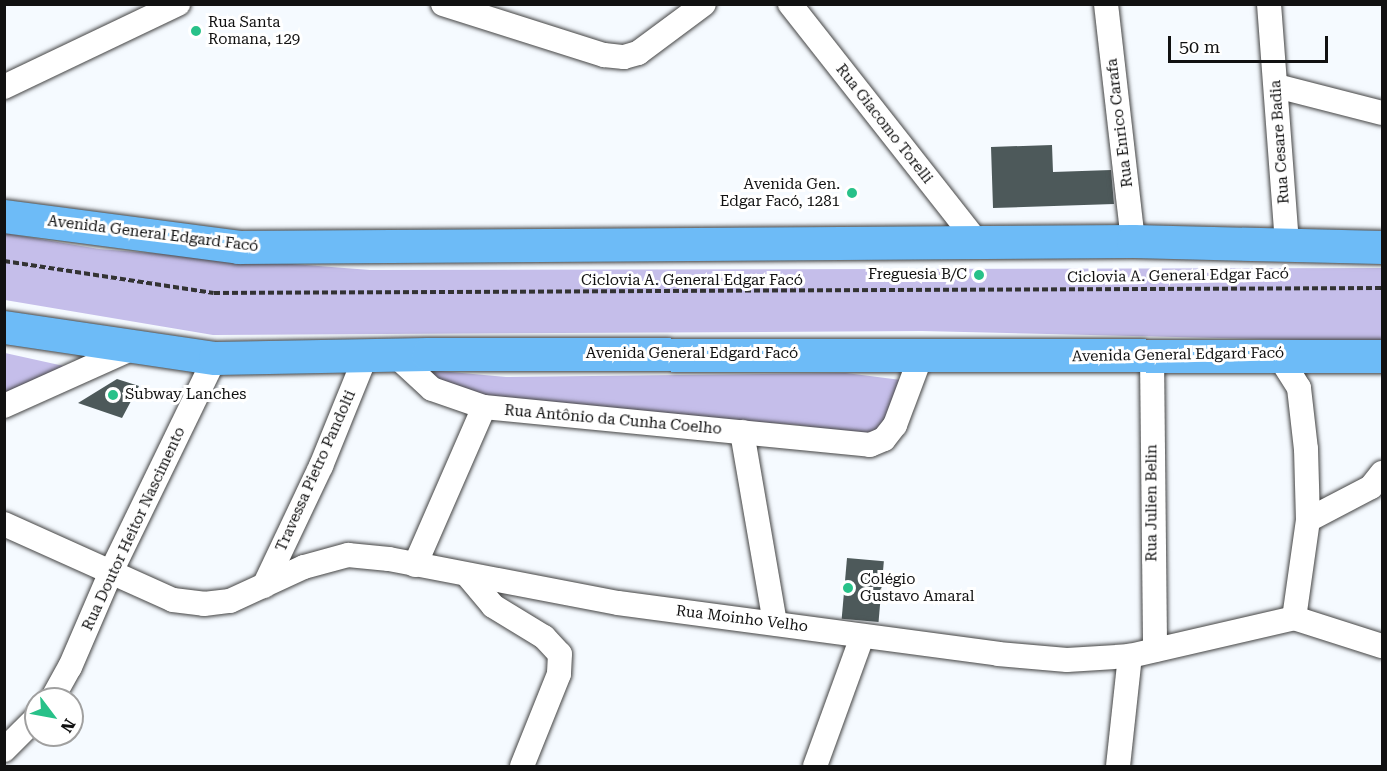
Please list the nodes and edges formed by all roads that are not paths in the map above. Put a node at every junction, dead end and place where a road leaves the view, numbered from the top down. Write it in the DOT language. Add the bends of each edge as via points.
graph roads {
  1 [pos="178,4"];
  2 [pos="443,4"];
  3 [pos="704,4"];
  4 [pos="790,4"];
  5 [pos="1106,4"];
  6 [pos="1269,4"];
  7 [pos="1277,86"];
  8 [pos="4,87"];
  9 [pos="1383,114"];
  10 [pos="4,216"];
  11 [pos="1134,241"];
  12 [pos="978,243"];
  13 [pos="1287,244"];
  14 [pos="1383,247"];
  15 [pos="4,327"];
  16 [pos="135,347"];
  17 [pos="1277,353"];
  18 [pos="1317,354"];
  19 [pos="381,355"];
  20 [pos="921,356"];
  21 [pos="1152,356"];
  22 [pos="1383,356"];
  23 [pos="215,358"];
  24 [pos="1299,388"];
  25 [pos="4,406"];
  26 [pos="484,407"];
  27 [pos="742,432"];
  28 [pos="1383,473"];
  29 [pos="1308,520"];
  30 [pos="4,524"];
  31 [pos="415,565"];
  32 [pos="110,574"];
  33 [pos="468,576"];
  34 [pos="264,586"];
  35 [pos="1294,618"];
  36 [pos="775,623"];
  37 [pos="862,637"];
  38 [pos="1383,646"];
  39 [pos="1155,650"];
  40 [pos="1130,656"];
  41 [pos="59,687"];
  42 [pos="24,729"];
  43 [pos="4,750"];
  44 [pos="522,766"];
  45 [pos="815,766"];
  46 [pos="1118,766"];
  1 -- 8 [label="street"];
  2 -- 3 [label="street" via="604,55 624,57 638,53"];
  4 -- 12 [label="street, Rua Giacomo Torelli"];
  5 -- 11 [label="street, Rua Enrico Carafa"];
  6 -- 7 [label="street, Rua Cesare Badia"];
  7 -- 9 [label="street"];
  7 -- 13 [label="street, Rua Cesare Badia"];
  10 -- 12 [label="main road, Avenida General Edgard Facó" via="238,247"];
  11 -- 12 [label="main road, Avenida General Edgard Facó"];
  11 -- 13 [label="main road, Avenida General Edgard Facó"];
  13 -- 14 [label="main road, Avenida General Edgard Facó"];
  15 -- 16 [label="main road, Avenida General Edgard Facó"];
  16 -- 23 [label="main road, Avenida General Edgard Facó"];
  16 -- 25 [label="street"];
  17 -- 18 [label="main road, Avenida General Edgard Facó"];
  17 -- 21 [label="main road, Avenida General Edgard Facó"];
  17 -- 24 [label="street"];
  18 -- 22 [label="main road, Avenida General Edgard Facó"];
  18 -- 24 [label="street"];
  19 -- 20 [label="main road, Avenida General Edgard Facó"];
  19 -- 23 [label="main road, Avenida General Edgard Facó"];
  19 -- 26 [label="street, Rua Antônio da Cunha Coelho" via="403,366 432,389"];
  19 -- 34 [label="street, Travessa Pietro Pandolti" via="321,466"];
  20 -- 21 [label="main road, Avenida General Edgard Facó"];
  20 -- 27 [label="street, Rua Antônio da Cunha Coelho" via="895,425 884,439 870,445"];
  21 -- 39 [label="street, Rua Julien Belin"];
  23 -- 32 [label="street, Rua Doutor Heitor Nascimento"];
  24 -- 29 [label="street"];
  26 -- 27 [label="street, Rua Antônio da Cunha Coelho"];
  26 -- 31 [label="street, Rua Antônio da Cunha Coelho"];
  27 -- 36 [label="street, Rua Antônio da Cunha Coelho"];
  28 -- 29 [label="street" via="1371,488"];
  29 -- 35 [label="street"];
  30 -- 32 [label="street, Rua Moinho Velho"];
  31 -- 33 [label="street, Rua Moinho Velho"];
  31 -- 34 [label="street, Rua Moinho Velho" via="348,555 303,567"];
  32 -- 34 [label="street, Rua Moinho Velho" via="173,600 204,604 230,601"];
  32 -- 41 [label="street, Rua Doutor Heitor Nascimento"];
  33 -- 36 [label="street, Rua Moinho Velho" via="618,603"];
  33 -- 44 [label="street" via="494,606 544,637 560,654 559,674"];
  35 -- 38 [label="street, Rua Moinho Velho"];
  35 -- 39 [label="street, Rua Moinho Velho"];
  36 -- 37 [label="street, Rua Moinho Velho"];
  37 -- 40 [label="street, Rua Moinho Velho" via="1067,660"];
  37 -- 45 [label="street"];
  39 -- 40 [label="street, Rua Moinho Velho"];
  40 -- 46 [label="street"];
  42 -- 43 [label="street"];
}
